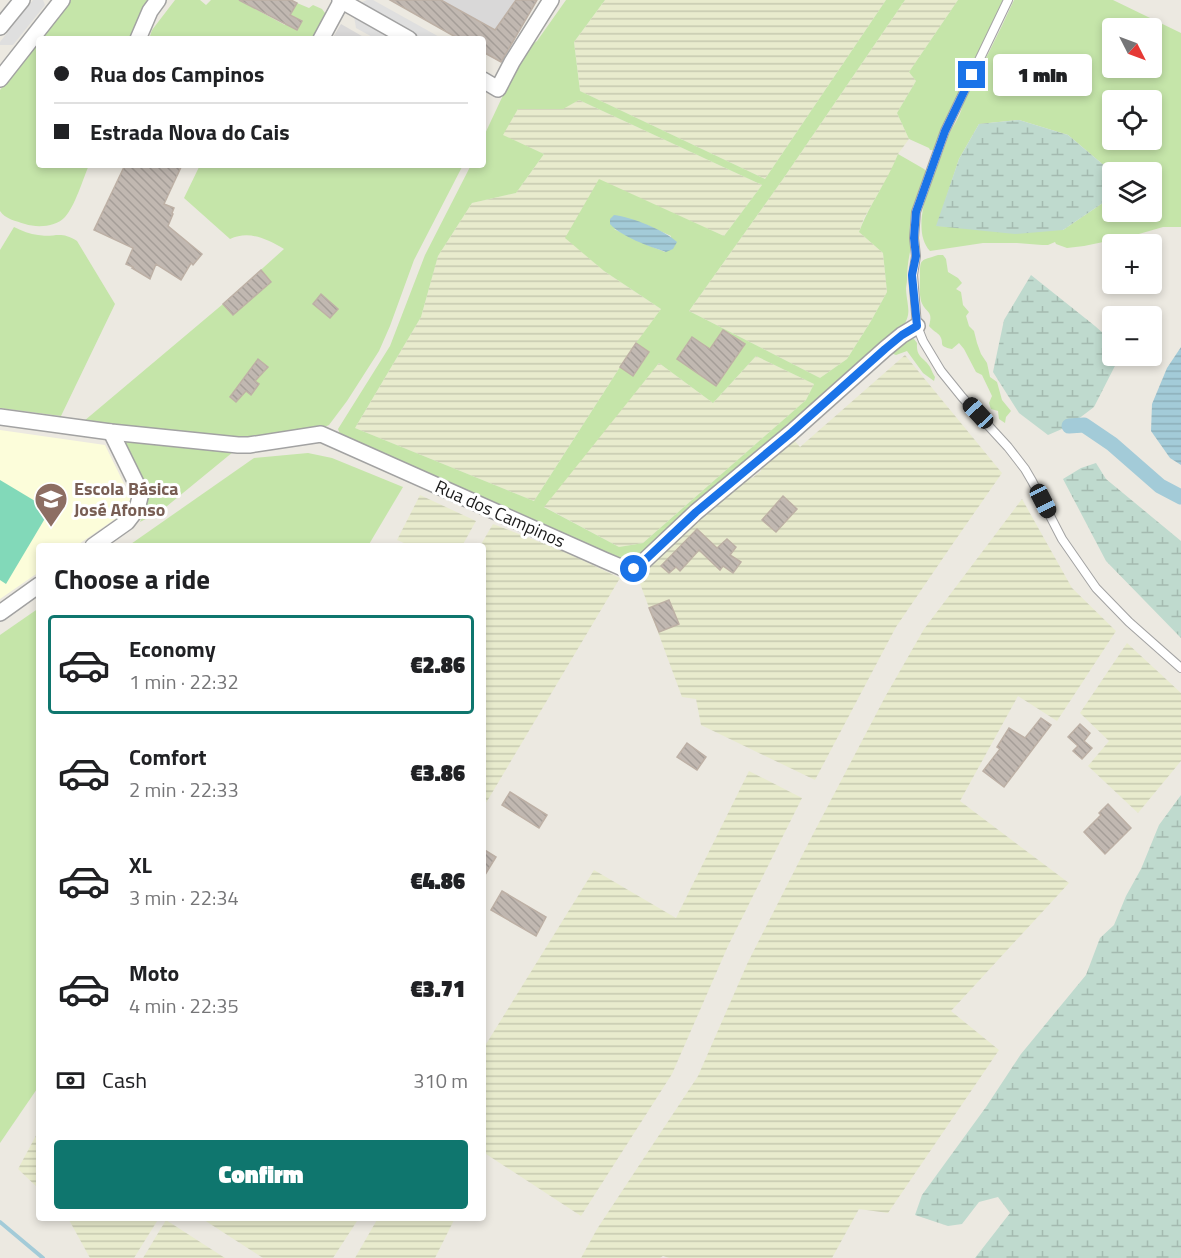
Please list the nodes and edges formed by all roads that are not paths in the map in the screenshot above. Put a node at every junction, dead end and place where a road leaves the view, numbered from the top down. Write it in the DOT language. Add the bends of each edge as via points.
graph roads {
  1 [pos="22,0"];
  2 [pos="62,0"];
  3 [pos="158,0"];
  4 [pos="341,0"];
  5 [pos="551,0"];
  6 [pos="1008,0"];
  7 [pos="0,27"];
  8 [pos="139,36"];
  9 [pos="323,36"];
  10 [pos="404,36"];
  11 [pos="0,79"];
  12 [pos="486,82"];
  13 [pos="917,326"];
  14 [pos="0,417"];
  15 [pos="111,432"];
  16 [pos="97,543"];
  17 [pos="36,587"];
  18 [pos="0,613"];
  19 [pos="1181,668"];
  1 -- 7 [label="street"];
  2 -- 11 [label="street"];
  3 -- 8 [label="street"];
  4 -- 9 [label="street"];
  4 -- 10 [label="street"];
  5 -- 12 [label="street" via="498,88"];
  6 -- 13 [label="lane" via="945,131 916,212 912,275"];
  13 -- 15 [label="street, Rua dos Campinos" via="885,349 634,569 604,560 321,434 238,445"];
  13 -- 19 [label="lane" via="941,371 1029,475 1062,539 1096,588"];
  14 -- 15 [label="street, Rua dos Campinos"];
  15 -- 16 [label="street" via="141,493 137,509 127,522"];
  17 -- 18 [label="street"];
}
